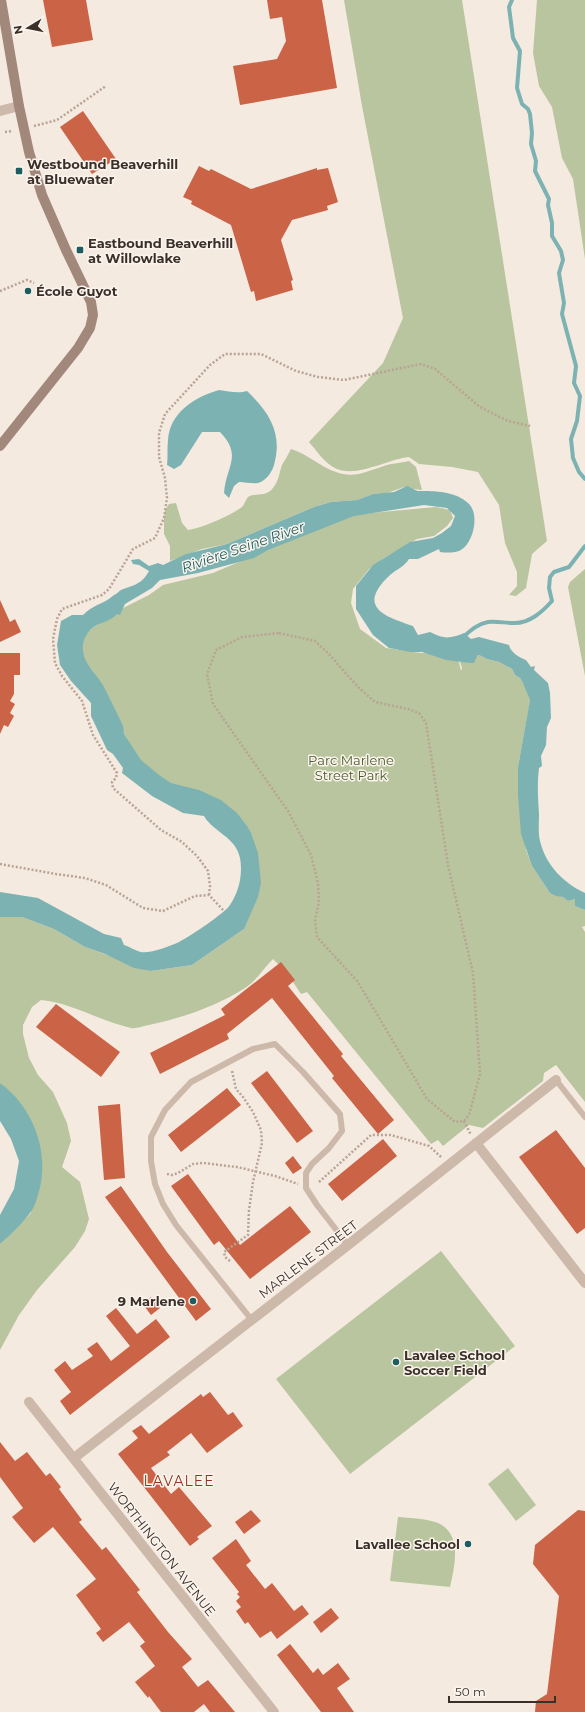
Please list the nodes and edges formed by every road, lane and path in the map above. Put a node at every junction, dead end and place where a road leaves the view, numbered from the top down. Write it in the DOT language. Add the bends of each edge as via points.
graph roads {
  1 [pos="1,0"];
  2 [pos="106,86"];
  3 [pos="19,106"];
  4 [pos="0,111"];
  5 [pos="34,126"];
  6 [pos="13,131"];
  7 [pos="5,132"];
  8 [pos="34,283"];
  9 [pos="0,292"];
  10 [pos="530,426"];
  11 [pos="0,446"];
  12 [pos="0,864"];
  13 [pos="209,895"];
  14 [pos="224,911"];
  15 [pos="229,1062"];
  16 [pos="556,1080"];
  17 [pos="469,1115"];
  18 [pos="585,1117"];
  19 [pos="476,1143"];
  20 [pos="455,1161"];
  21 [pos="257,1172"];
  22 [pos="167,1174"];
  23 [pos="319,1182"];
  24 [pos="306,1184"];
  25 [pos="348,1245"];
  26 [pos="230,1261"];
  27 [pos="585,1283"];
  28 [pos="251,1319"];
  29 [pos="29,1402"];
  30 [pos="74,1458"];
  31 [pos="274,1712"];
  1 -- 3 [label="street"];
  2 -- 5 [label="path" via="58,120"];
  3 -- 4 [label="street"];
  3 -- 11 [label="street" via="42,195 91,302 93,314 90,328 78,348"];
  6 -- 7 [label="path"];
  8 -- 9 [label="path" via="27,280"];
  10 -- 13 [label="path" via="508,421 480,407 435,369 421,364 344,380 296,371 261,354 225,354 210,365 165,414 159,434 159,457 166,478 167,498 164,518 155,538 133,549 109,589 62,610 57,619 53,639 54,651 58,670 82,700 93,735 116,773 116,778 112,782 113,788 161,830 182,842 197,856 208,871"];
  12 -- 13 [label="path" via="85,878 106,885 143,908 163,911 195,896"];
  13 -- 14 [label="path"];
  15 -- 21 [label="path" via="236,1089 253,1112 261,1130 262,1143"];
  15 -- 24 [label="lane" via="253,1049 275,1044 304,1072 340,1114 342,1131 312,1164 306,1173"];
  15 -- 28 [label="lane" via="191,1082 165,1110 151,1137 151,1161 155,1184 176,1225"];
  16 -- 18 [label="lane"];
  16 -- 19 [label="street, MARLENE STREET"];
  17 -- 17 [label="path" via="480,1074 473,973 448,865 426,723 419,713 375,702 315,642 279,633 242,637 216,650 208,674 213,704 288,811 311,855 318,883 317,937 358,982 427,1099 455,1122 464,1121"];
  19 -- 20 [label="street, MARLENE STREET"];
  19 -- 27 [label="street"];
  20 -- 23 [label="path" via="440,1157 429,1146 392,1135 371,1135"];
  20 -- 25 [label="street, MARLENE STREET"];
  21 -- 22 [label="path" via="203,1163 192,1164 172,1176"];
  21 -- 24 [label="path" via="295,1184"];
  21 -- 26 [label="path" via="249,1210 248,1235 224,1252"];
  24 -- 25 [label="lane" via="317,1204"];
  25 -- 28 [label="street, MARLENE STREET"];
  28 -- 30 [label="street, MARLENE STREET"];
  29 -- 30 [label="street, WORTHINGTON AVENUE"];
  30 -- 31 [label="street, WORTHINGTON AVENUE"];
}
